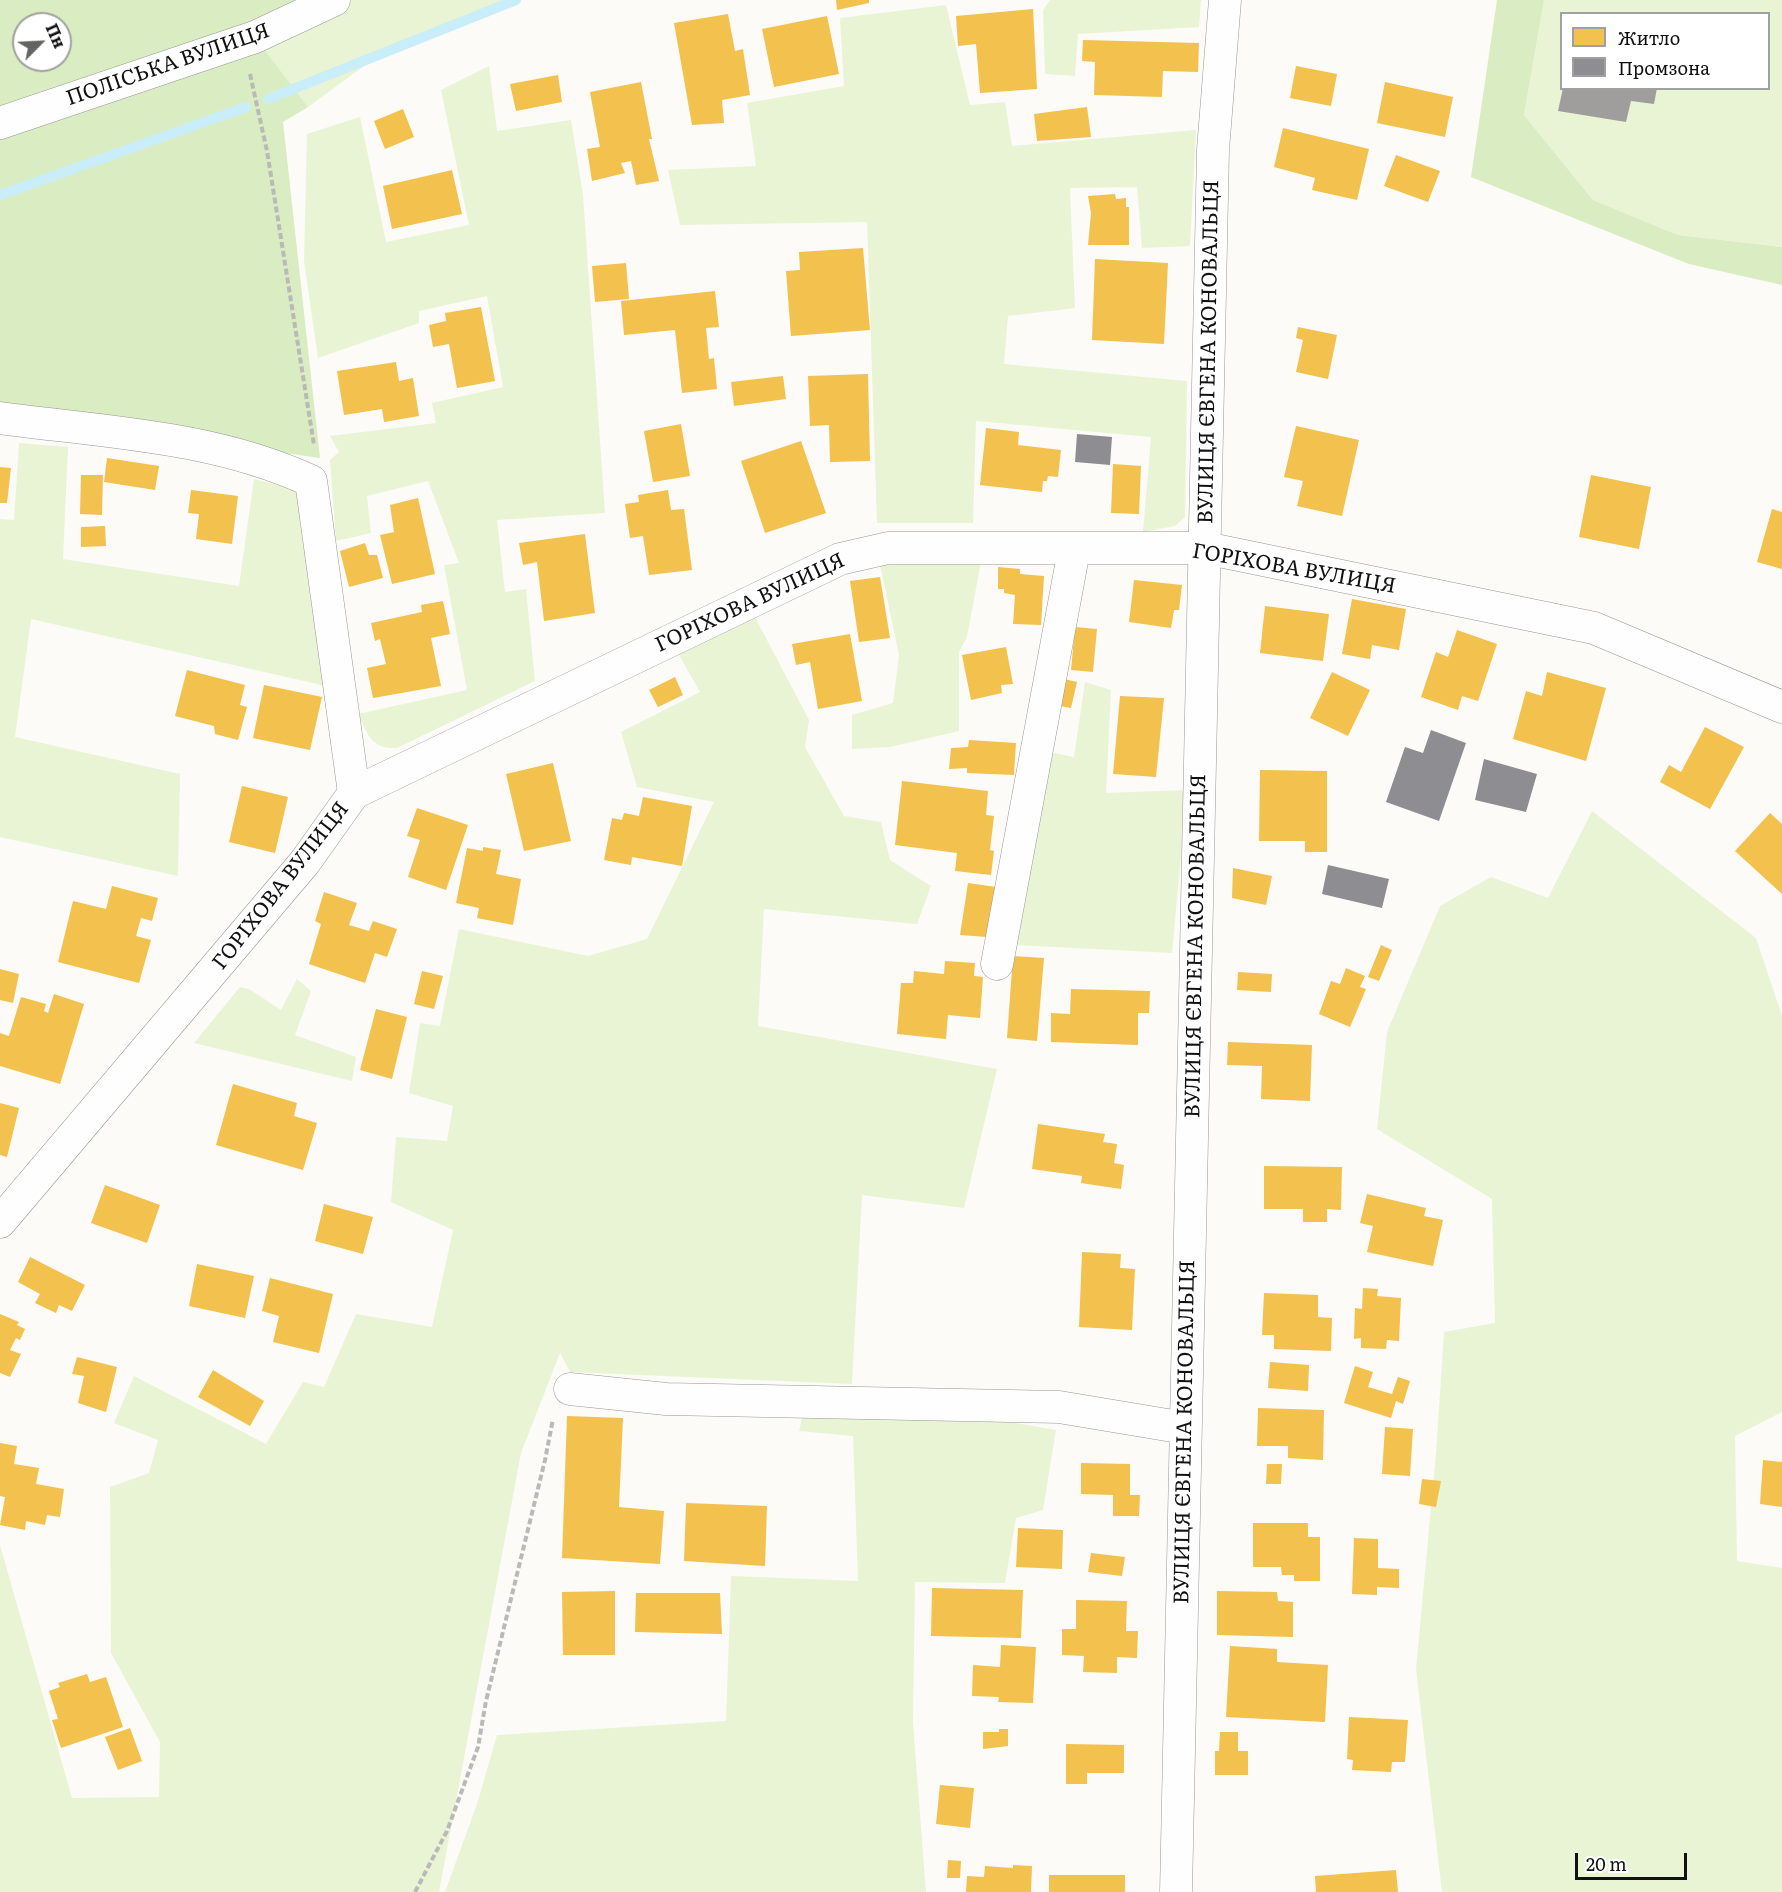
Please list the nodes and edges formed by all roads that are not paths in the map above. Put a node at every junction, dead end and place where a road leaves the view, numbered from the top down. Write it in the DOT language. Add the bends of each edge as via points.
graph roads {
  1 [pos="334,0"];
  2 [pos="1225,0"];
  3 [pos="0,123"];
  4 [pos="0,418"];
  5 [pos="1205,548"];
  6 [pos="1074,549"];
  7 [pos="1782,707"];
  8 [pos="354,793"];
  9 [pos="997,964"];
  10 [pos="0,1222"];
  11 [pos="570,1389"];
  12 [pos="1185,1428"];
  13 [pos="1176,1892"];
  1 -- 3 [label="street, ПОЛІСЬКА ВУЛИЦЯ" via="255,37"];
  2 -- 5 [label="street, ВУЛИЦЯ ЄВГЕНА КОНОВАЛЬЦЯ" via="1213,150"];
  4 -- 8 [label="street" via="205,445 271,463 311,481"];
  5 -- 6 [label="street, ГОРІХОВА ВУЛИЦЯ"];
  5 -- 7 [label="street, ГОРІХОВА ВУЛИЦЯ" via="1594,628"];
  5 -- 12 [label="street, ВУЛИЦЯ ЄВГЕНА КОНОВАЛЬЦЯ"];
  6 -- 8 [label="street, ГОРІХОВА ВУЛИЦЯ" via="888,548 840,559"];
  6 -- 9 [label="street"];
  8 -- 10 [label="street, ГОРІХОВА ВУЛИЦЯ" via="305,862"];
  11 -- 12 [label="street" via="666,1400 1059,1407"];
  12 -- 13 [label="street, ВУЛИЦЯ ЄВГЕНА КОНОВАЛЬЦЯ"];
}
